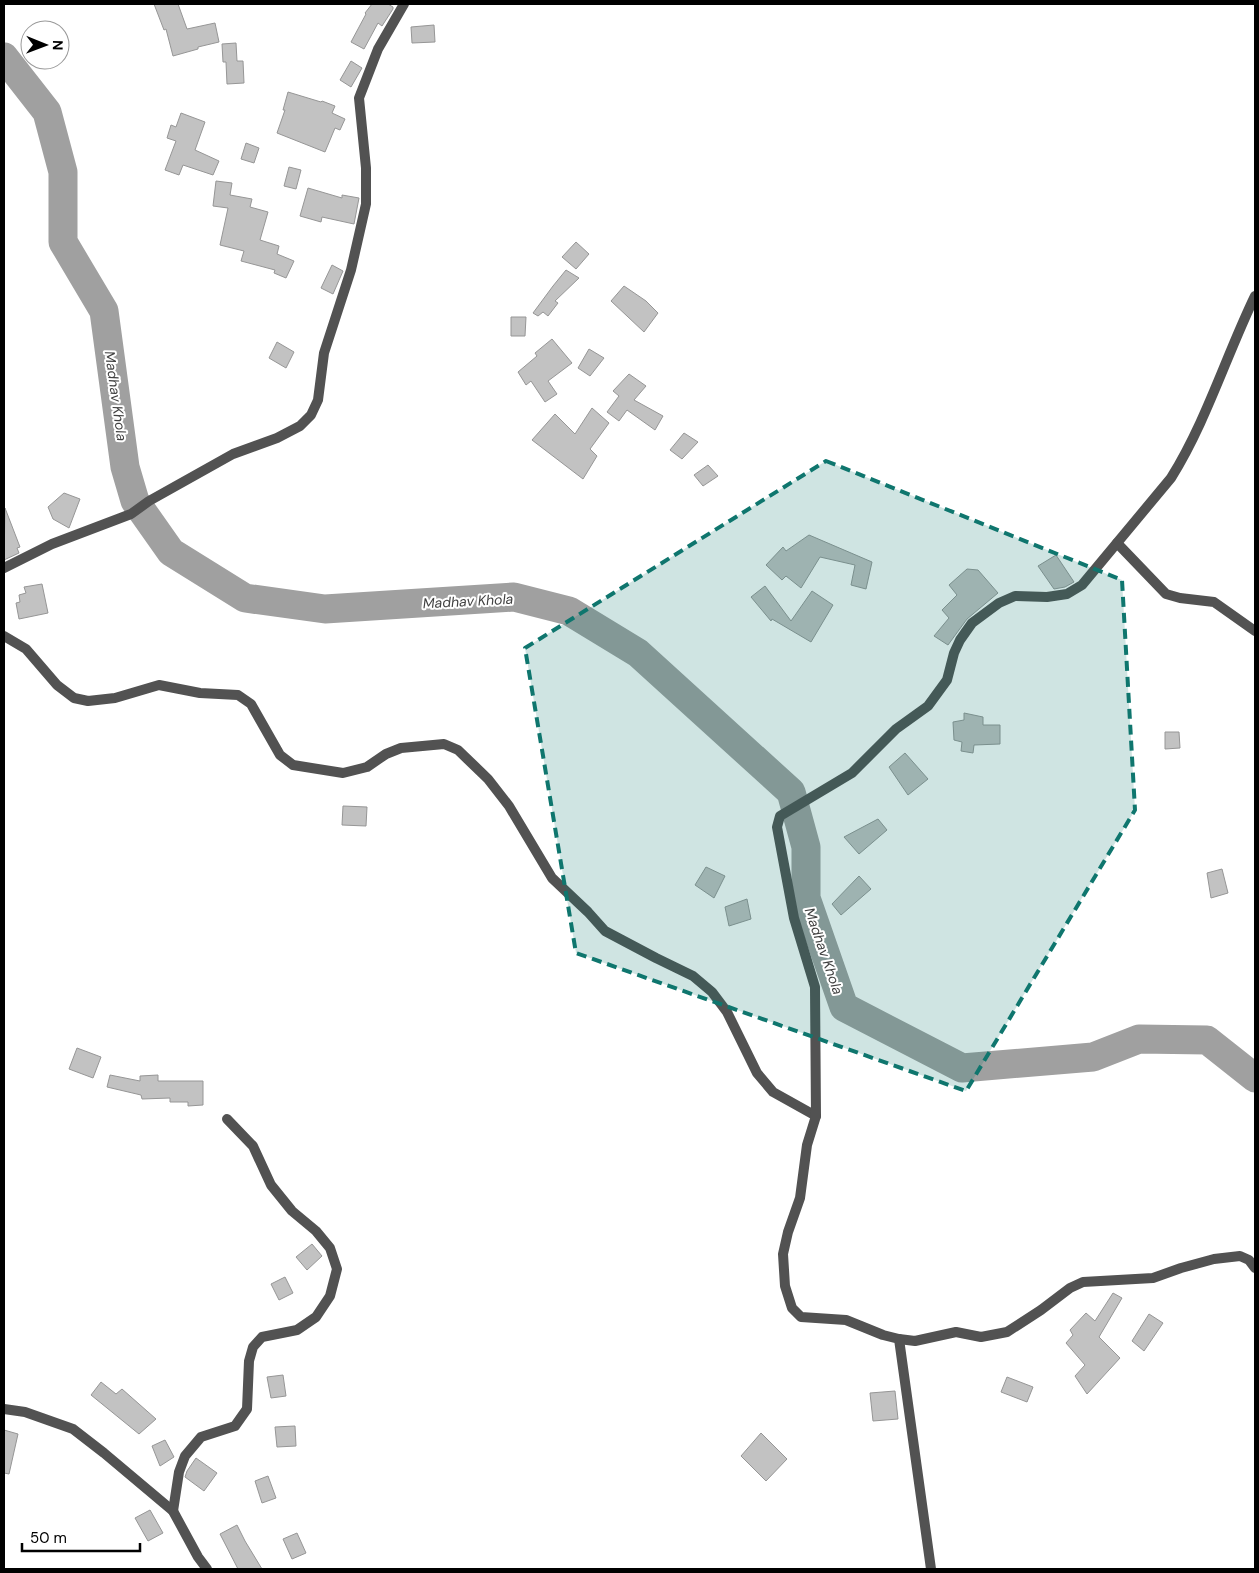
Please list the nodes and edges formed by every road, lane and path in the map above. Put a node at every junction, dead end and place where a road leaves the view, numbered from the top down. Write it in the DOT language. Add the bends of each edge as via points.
graph roads {
  1 [pos="404,4"];
  2 [pos="1255,296"];
  3 [pos="1117,543"];
  4 [pos="4,568"];
  5 [pos="1255,631"];
  6 [pos="4,636"];
  7 [pos="816,1116"];
  8 [pos="227,1119"];
  9 [pos="1255,1268"];
  10 [pos="899,1338"];
  11 [pos="4,1409"];
  12 [pos="173,1511"];
  13 [pos="207,1569"];
  14 [pos="931,1569"];
  1 -- 4 [label="street" via="378,49 359,98 366,204 350,270 324,353 318,400 311,415 300,426 233,454 131,514 52,544"];
  2 -- 3 [label="street" via="1182,461"];
  3 -- 5 [label="street" via="1166,594 1214,602"];
  3 -- 7 [label="street" via="1082,585 1067,594 1015,596 999,603 972,623 954,653 947,680 928,706 896,730 852,773 780,816 777,827 794,918 815,987"];
  6 -- 7 [label="street" via="26,649 57,685 74,698 88,701 115,698 159,685 238,695 251,704 280,755 293,765 342,772 367,766 401,748 444,744 458,750 488,778 509,806 552,878 605,931 693,976 712,992 727,1012 756,1073 773,1092"];
  7 -- 10 [label="street" via="807,1145 800,1198 782,1254 785,1286 792,1308 801,1317 846,1320"];
  8 -- 12 [label="street" via="253,1146 271,1184 292,1211 330,1248 337,1270 330,1296 316,1317 298,1330 262,1337 253,1347 249,1361 247,1409 235,1426 201,1437 185,1456"];
  9 -- 10 [label="street" via="1240,1256 1206,1261 1154,1278 1083,1282 1007,1332 981,1337 956,1332 915,1341"];
  10 -- 14 [label="street"];
  11 -- 12 [label="street" via="24,1412 73,1429"];
  12 -- 13 [label="street"];
}
